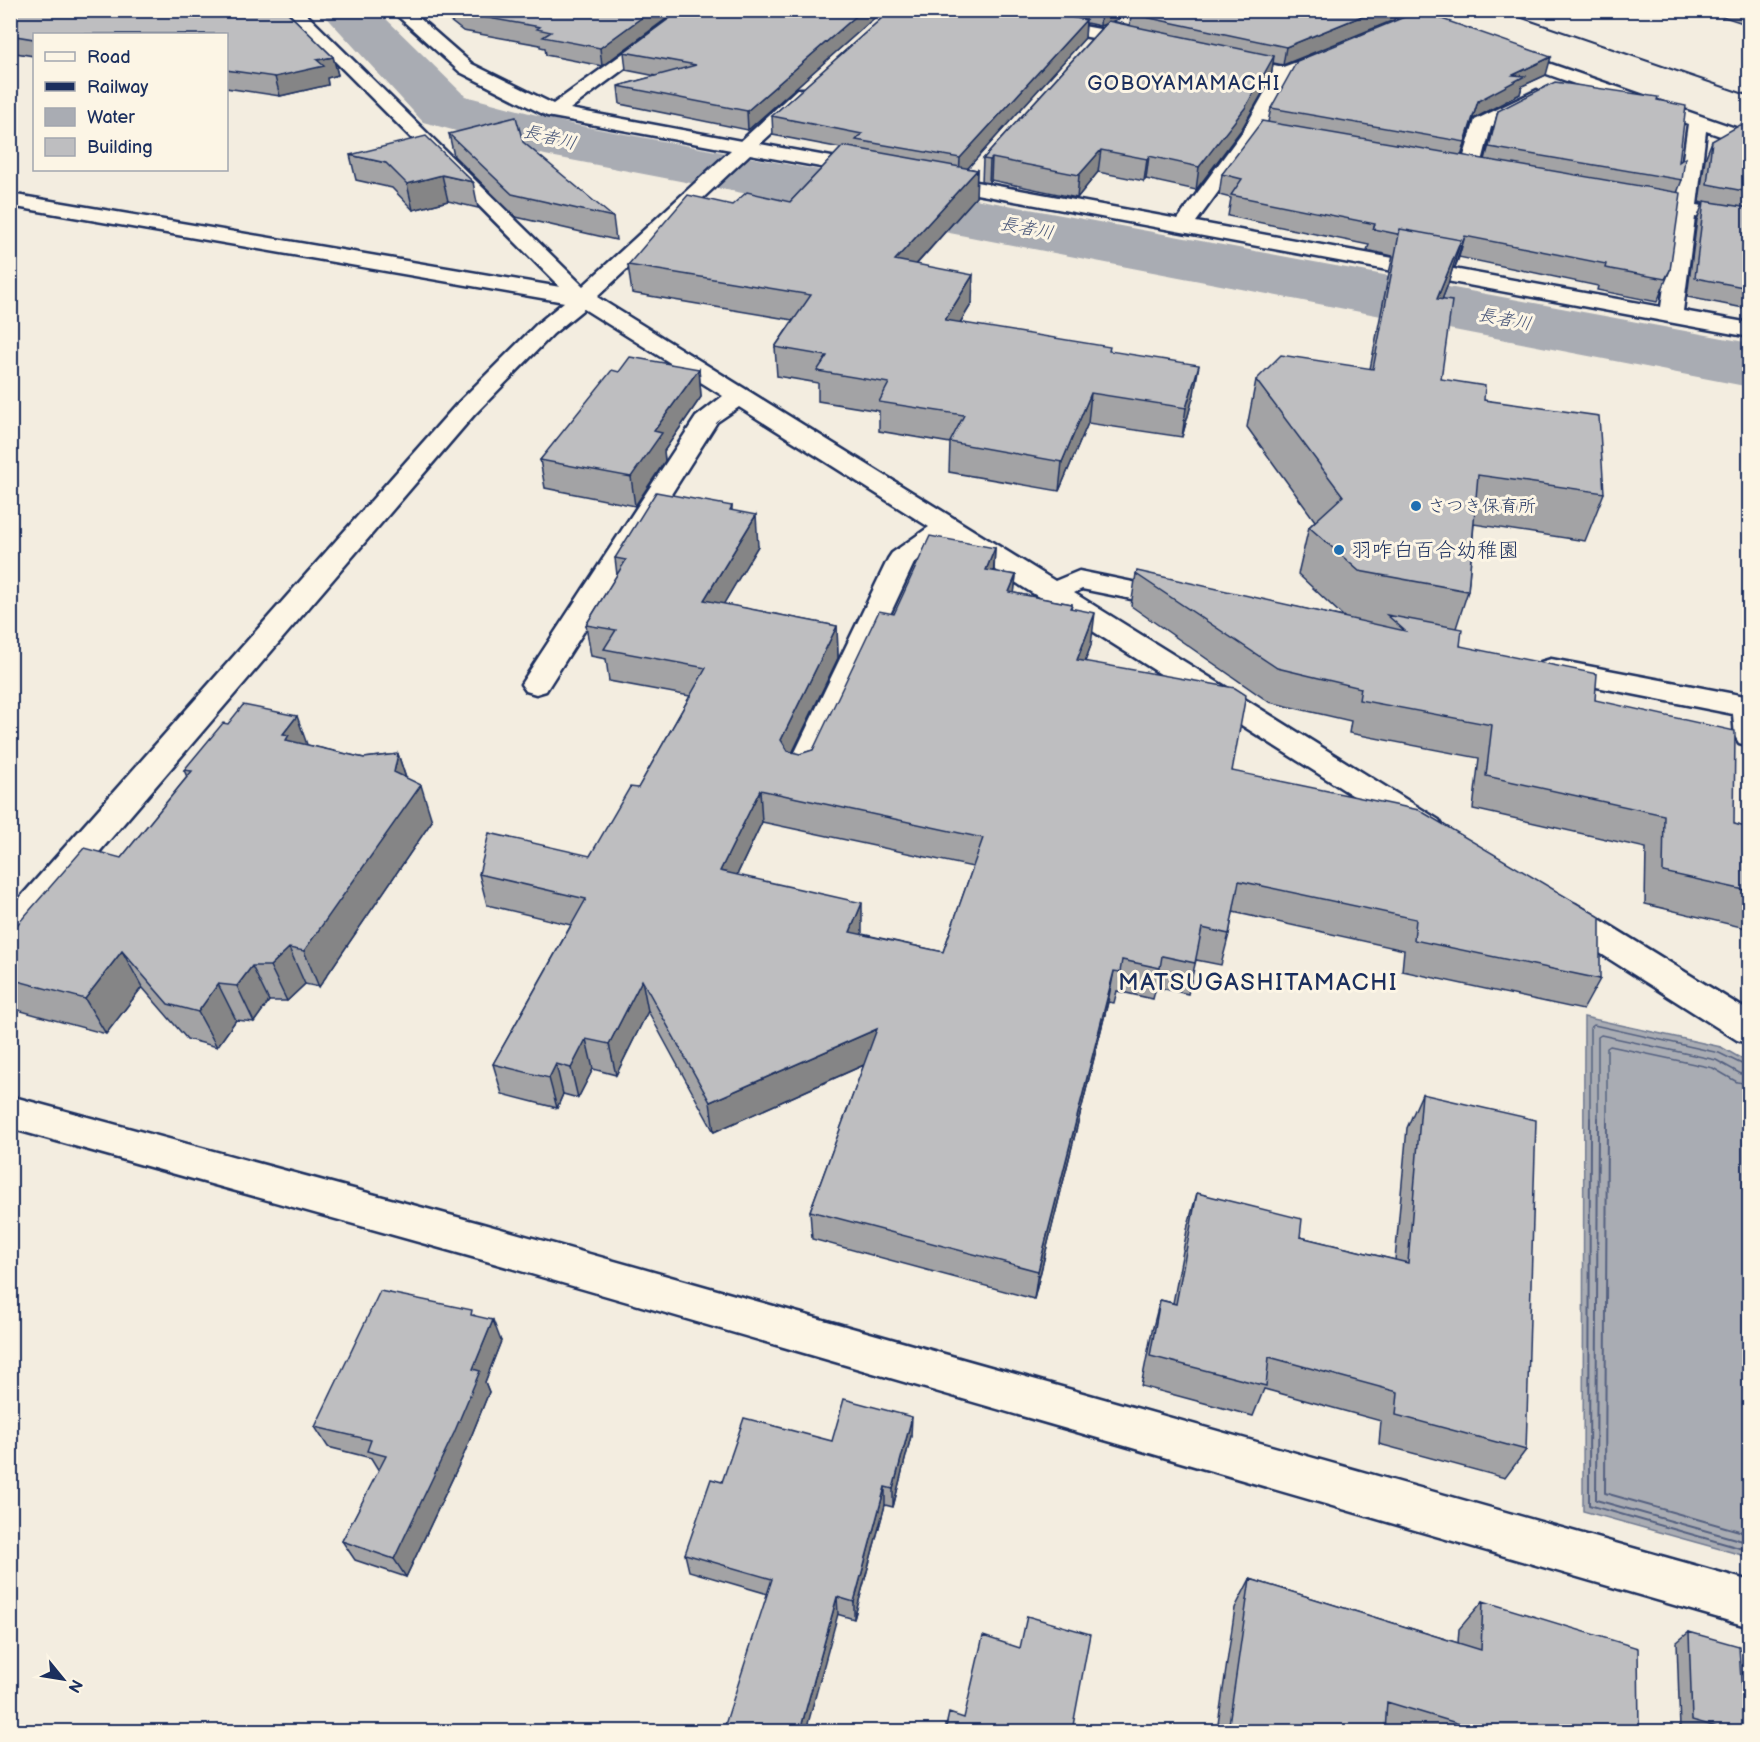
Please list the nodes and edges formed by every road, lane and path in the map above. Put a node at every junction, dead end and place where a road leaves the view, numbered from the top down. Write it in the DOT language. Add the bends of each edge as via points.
graph roads {
  1 [pos="292,10"];
  2 [pos="399,10"];
  3 [pos="695,10"];
  4 [pos="968,10"];
  5 [pos="1387,10"];
  6 [pos="1415,20"];
  7 [pos="1135,22"];
  8 [pos="1393,29"];
  9 [pos="1101,33"];
  10 [pos="1468,39"];
  11 [pos="1159,45"];
  12 [pos="1350,47"];
  13 [pos="1489,47"];
  14 [pos="1086,50"];
  15 [pos="1204,55"];
  16 [pos="1285,73"];
  17 [pos="1573,77"];
  18 [pos="820,78"];
  19 [pos="554,112"];
  20 [pos="1698,122"];
  21 [pos="1252,132"];
  22 [pos="1275,136"];
  23 [pos="1749,140"];
  24 [pos="745,149"];
  25 [pos="1447,165"];
  26 [pos="980,169"];
  27 [pos="1470,169"];
  28 [pos="884,172"];
  29 [pos="1492,173"];
  30 [pos="919,178"];
  31 [pos="965,186"];
  32 [pos="1617,196"];
  33 [pos="10,200"];
  34 [pos="1685,209"];
  35 [pos="1749,220"];
  36 [pos="1182,227"];
  37 [pos="583,298"];
  38 [pos="1671,316"];
  39 [pos="1749,330"];
  40 [pos="739,396"];
  41 [pos="947,526"];
  42 [pos="1054,592"];
  43 [pos="1208,605"];
  44 [pos="1524,664"];
  45 [pos="536,684"];
  46 [pos="1748,706"];
  47 [pos="1749,736"];
  48 [pos="801,773"];
  49 [pos="1457,846"];
  50 [pos="1538,897"];
  51 [pos="10,933"];
  52 [pos="1749,1030"];
  53 [pos="10,1112"];
  54 [pos="1749,1604"];
  1 -- 37 [label="street"];
  2 -- 19 [label="street" via="466,68"];
  3 -- 19 [label="street"];
  4 -- 9 [label="street"];
  5 -- 6 [label="street"];
  6 -- 8 [label="street"];
  6 -- 10 [label="street"];
  7 -- 9 [label="street"];
  9 -- 11 [label="street"];
  9 -- 14 [label="street"];
  12 -- 16 [label="street"];
  13 -- 17 [label="street"];
  15 -- 16 [label="street"];
  16 -- 21 [label="street"];
  17 -- 20 [label="street"];
  17 -- 27 [label="street" via="1482,124"];
  18 -- 24 [label="street"];
  19 -- 24 [label="street"];
  20 -- 23 [label="street"];
  20 -- 34 [label="street"];
  21 -- 22 [label="street"];
  21 -- 36 [label="street"];
  24 -- 28 [label="street"];
  24 -- 37 [label="street"];
  25 -- 27 [label="street"];
  26 -- 31 [label="street"];
  27 -- 29 [label="street"];
  30 -- 31 [label="street"];
  31 -- 36 [label="street"];
  32 -- 34 [label="street"];
  33 -- 37 [label="street"];
  34 -- 35 [label="street"];
  34 -- 38 [label="street"];
  36 -- 38 [label="street"];
  37 -- 40 [label="street"];
  37 -- 51 [label="street" via="544,329 465,410"];
  38 -- 39 [label="street"];
  40 -- 41 [label="street"];
  40 -- 45 [label="street" via="708,417"];
  41 -- 42 [label="street"];
  41 -- 48 [label="street" via="902,559"];
  42 -- 43 [label="street" via="1079,580"];
  42 -- 49 [label="street"];
  44 -- 46 [label="street"];
  46 -- 47 [label="street"];
  50 -- 52 [label="street"];
  53 -- 54 [label="street" via="483,1242"];
}
